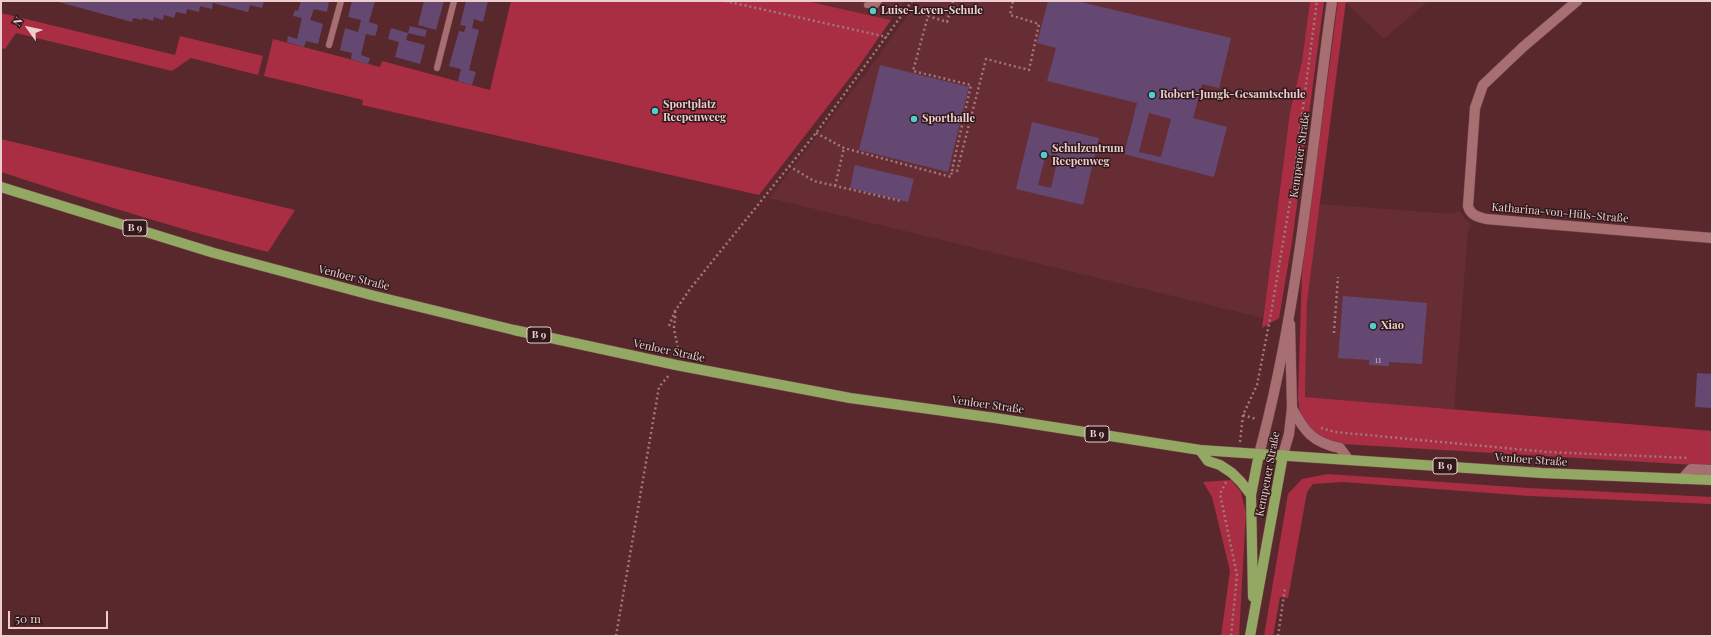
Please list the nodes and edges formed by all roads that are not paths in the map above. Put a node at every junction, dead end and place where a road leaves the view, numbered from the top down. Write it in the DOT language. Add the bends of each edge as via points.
graph roads {
  1 [pos="341,1"];
  2 [pos="454,1"];
  3 [pos="879,1"];
  4 [pos="1332,1"];
  5 [pos="1577,1"];
  6 [pos="867,5"];
  7 [pos="329,45"];
  8 [pos="437,68"];
  9 [pos="1,187"];
  10 [pos="1712,238"];
  11 [pos="1289,312"];
  12 [pos="1292,408"];
  13 [pos="1200,450"];
  14 [pos="1259,454"];
  15 [pos="1283,455"];
  16 [pos="1348,459"];
  17 [pos="1712,470"];
  18 [pos="1682,479"];
  19 [pos="1712,480"];
  20 [pos="1250,495"];
  21 [pos="1254,615"];
  22 [pos="1250,636"];
  1 -- 7 [label="lane"];
  2 -- 8 [label="lane"];
  3 -- 6 [label="lane" via="876,5"];
  4 -- 11 [label="street, Kempener Straße" via="1312,166"];
  5 -- 10 [label="street, Katharina-von-Hüls-Straße" via="1483,85 1475,108 1468,206 1470,211 1486,220"];
  9 -- 13 [label="main road, Venloer Straße / B 9" via="214,253 514,330 676,365 850,398"];
  11 -- 12 [label="street, Kempener Straße"];
  11 -- 14 [label="street, Kempener Straße"];
  12 -- 15 [label="street, Kempener Straße"];
  12 -- 16 [label="street" via="1309,435 1322,444 1340,448"];
  13 -- 14 [label="main road, Venloer Straße / B 9"];
  13 -- 20 [label="main road" via="1208,461 1232,473"];
  14 -- 15 [label="main road, Venloer Straße / B 9"];
  14 -- 20 [label="main road, Kempener Straße"];
  15 -- 16 [label="main road, Venloer Straße / B 9"];
  15 -- 21 [label="main road, Kempener Straße"];
  16 -- 18 [label="main road, Venloer Straße / B 9" via="1542,473"];
  17 -- 18 [label="street" via="1691,469"];
  18 -- 19 [label="main road, Venloer Straße / B 9"];
  20 -- 21 [label="main road, Kempener Straße"];
  21 -- 22 [label="main road, Kempener Straße"];
}
